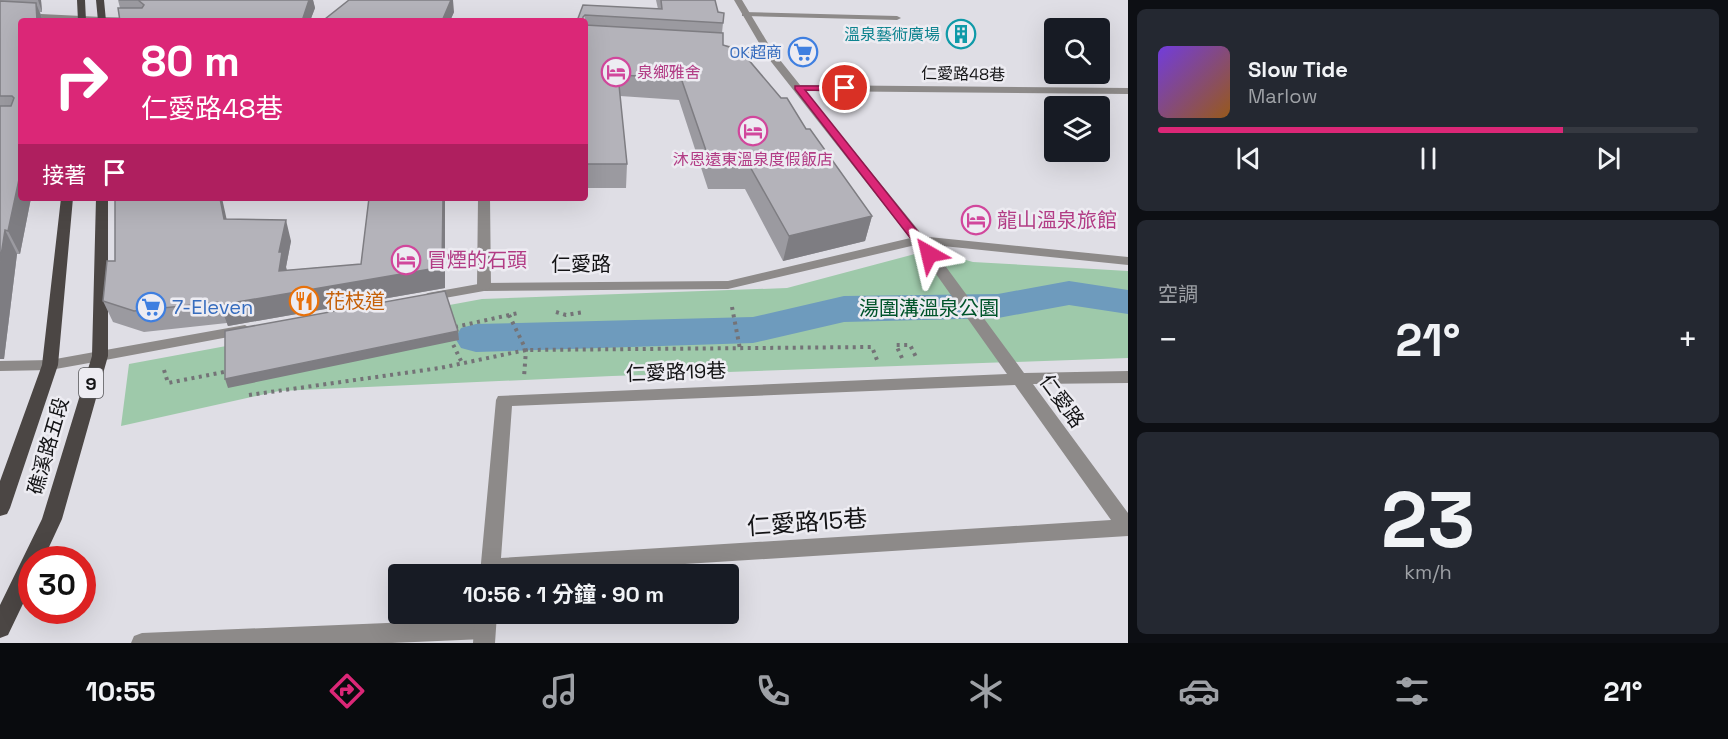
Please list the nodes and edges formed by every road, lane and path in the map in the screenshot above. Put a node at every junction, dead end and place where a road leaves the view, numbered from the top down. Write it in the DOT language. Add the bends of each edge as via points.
graph roads {
  1 [pos="81,0"];
  2 [pos="100,0"];
  3 [pos="738,0"];
  4 [pos="0,14"];
  5 [pos="745,14"];
  6 [pos="66,18"];
  7 [pos="82,18"];
  8 [pos="102,18"];
  9 [pos="897,18"];
  10 [pos="711,48"];
  11 [pos="768,51"];
  12 [pos="798,88"];
  13 [pos="1128,91"];
  14 [pos="67,201"];
  15 [pos="102,201"];
  16 [pos="484,201"];
  17 [pos="920,240"];
  18 [pos="1128,261"];
  19 [pos="484,287"];
  20 [pos="414,299"];
  21 [pos="732,309"];
  22 [pos="263,327"];
  23 [pos="158,346"];
  24 [pos="872,346"];
  25 [pos="526,350"];
  26 [pos="740,350"];
  27 [pos="100,356"];
  28 [pos="462,363"];
  29 [pos="50,365"];
  30 [pos="0,366"];
  31 [pos="238,370"];
  32 [pos="1128,377"];
  33 [pos="1018,379"];
  34 [pos="249,394"];
  35 [pos="0,508"];
  36 [pos="1128,527"];
  37 [pos="39,546"];
  38 [pos="491,564"];
  39 [pos="592,564"];
  40 [pos="18,590"];
  41 [pos="0,628"];
  42 [pos="484,629"];
  43 [pos="142,643"];
  1 -- 7 [label="main road"];
  2 -- 8 [label="main road"];
  3 -- 5 [label="street, 仁愛路"];
  4 -- 6 [label="street"];
  5 -- 9 [label="street"];
  5 -- 11 [label="street, 仁愛路"];
  10 -- 11 [label="street"];
  11 -- 12 [label="street, 仁愛路"];
  12 -- 13 [label="street, 仁愛路48巷"];
  12 -- 17 [label="street, 仁愛路"];
  14 -- 29 [label="main road, 礁溪路五段"];
  15 -- 27 [label="main road, 礁溪路五段 / 9"];
  16 -- 19 [label="street"];
  17 -- 18 [label="street"];
  17 -- 19 [label="street, 仁愛路" via="728,285"];
  17 -- 33 [label="street, 仁愛路"];
  19 -- 20 [label="street, 仁愛路"];
  21 -- 26 [label="path"];
  22 -- 23 [label="street"];
  23 -- 27 [label="street"];
  23 -- 31 [label="path" via="168,383"];
  24 -- 26 [label="path"];
  25 -- 26 [label="path"];
  25 -- 28 [label="path"];
  25 -- 28 [label="path" via="509,315 447,329"];
  27 -- 29 [label="street"];
  27 -- 37 [label="main road, 礁溪路五段 / 9" via="52,519"];
  28 -- 34 [label="path"];
  29 -- 30 [label="street"];
  29 -- 35 [label="main road, 礁溪路五段"];
  32 -- 33 [label="street"];
  33 -- 36 [label="street, 仁愛路"];
  33 -- 38 [label="street, 仁愛路19巷" via="504,400"];
  36 -- 39 [label="street, 仁愛路15巷"];
  40 -- 41 [label="main road, 礁溪路五段 / 9"];
  42 -- 43 [label="street"];
}
